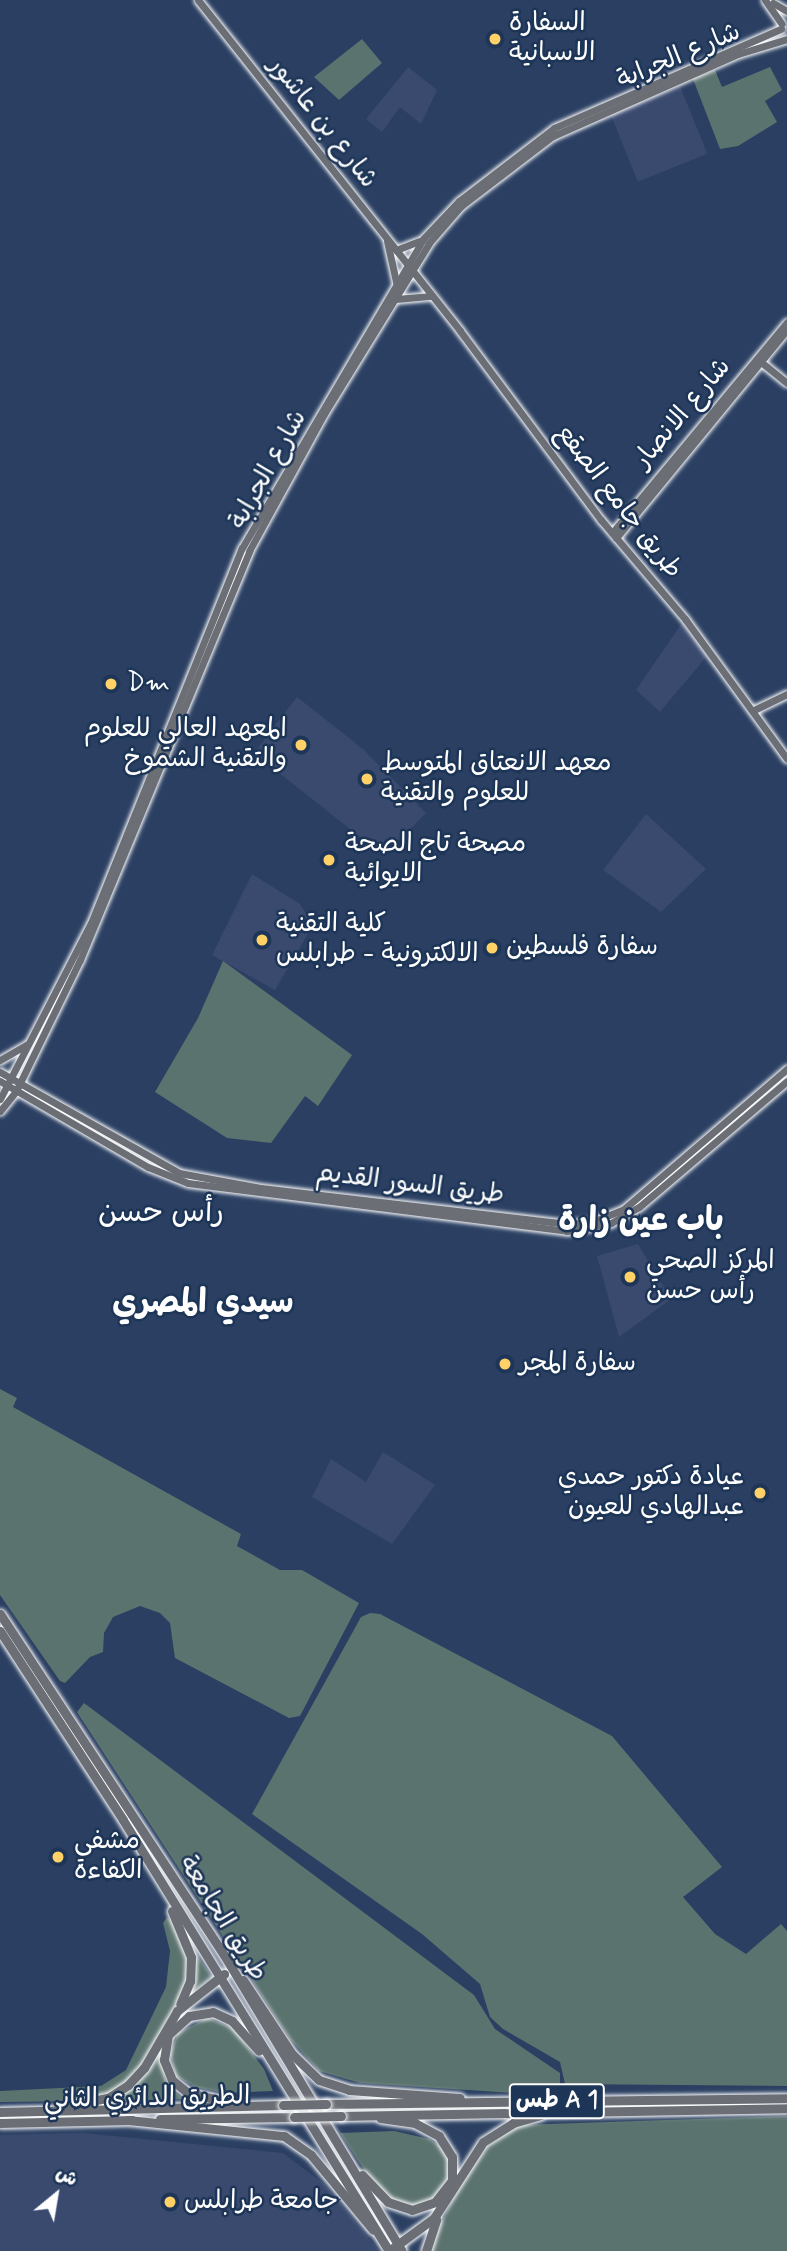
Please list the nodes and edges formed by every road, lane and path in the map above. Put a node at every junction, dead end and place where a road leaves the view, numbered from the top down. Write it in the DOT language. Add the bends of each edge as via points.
graph roads {
  1 [pos="198,0"];
  2 [pos="768,0"];
  3 [pos="787,13"];
  4 [pos="782,26"];
  5 [pos="787,38"];
  6 [pos="634,96"];
  7 [pos="423,239"];
  8 [pos="387,240"];
  9 [pos="396,250"];
  10 [pos="407,265"];
  11 [pos="412,272"];
  12 [pos="397,286"];
  13 [pos="432,296"];
  14 [pos="395,299"];
  15 [pos="787,322"];
  16 [pos="787,330"];
  17 [pos="761,362"];
  18 [pos="787,383"];
  19 [pos="707,423"];
  20 [pos="614,535"];
  21 [pos="787,694"];
  22 [pos="754,710"];
  23 [pos="162,752"];
  24 [pos="787,760"];
  25 [pos="32,1041"];
  26 [pos="0,1060"];
  27 [pos="787,1069"];
  28 [pos="0,1072"];
  29 [pos="787,1081"];
  30 [pos="6,1082"];
  31 [pos="17,1087"];
  32 [pos="0,1099"];
  33 [pos="740,1109"];
  34 [pos="0,1111"];
  35 [pos="746,1117"];
  36 [pos="592,1225"];
  37 [pos="0,1614"];
  38 [pos="0,1631"];
  39 [pos="164,1890"];
  40 [pos="224,1955"];
  41 [pos="232,1970"];
  42 [pos="220,1976"];
  43 [pos="177,2011"];
  44 [pos="267,2058"];
  45 [pos="787,2098"];
  46 [pos="496,2102"];
  47 [pos="271,2105"];
  48 [pos="787,2108"];
  49 [pos="40,2111"];
  50 [pos="557,2111"];
  51 [pos="0,2112"];
  52 [pos="365,2114"];
  53 [pos="128,2120"];
  54 [pos="0,2123"];
  55 [pos="343,2153"];
  56 [pos="445,2202"];
  57 [pos="379,2234"];
  58 [pos="400,2248"];
  59 [pos="389,2251"];
  60 [pos="426,2251"];
  1 -- 8 [label="main road, شارع بن عاشور"];
  2 -- 3 [label="main road"];
  2 -- 4 [label="main road"];
  3 -- 4 [label="main road"];
  4 -- 5 [label="main road"];
  4 -- 6 [label="main road, شارع الجرابة"];
  5 -- 6 [label="main road, شارع الجرابة"];
  6 -- 7 [label="main road, شارع الجرابة" via="548,132 459,201"];
  6 -- 11 [label="main road, شارع الجرابة" via="553,136 461,206 429,243"];
  7 -- 9 [label="main road"];
  7 -- 10 [label="main road, شارع الجرابة"];
  8 -- 9 [label="main road, شارع بن عاشور"];
  8 -- 12 [label="main road"];
  9 -- 10 [label="main road, شارع بن عاشور"];
  10 -- 11 [label="main road, شارع بن عاشور"];
  10 -- 12 [label="main road, شارع الجرابة"];
  11 -- 13 [label="main road, طريق جامع الصقع"];
  11 -- 14 [label="main road, شارع الجرابة"];
  12 -- 23 [label="main road, شارع الجرابة" via="312,422 242,548"];
  13 -- 14 [label="main road"];
  13 -- 20 [label="main road, طريق جامع الصقع"];
  14 -- 23 [label="main road, شارع الجرابة" via="324,414 249,551"];
  15 -- 19 [label="main road, شارع الانصار"];
  16 -- 17 [label="main road, شارع الانصار"];
  17 -- 18 [label="main road"];
  17 -- 19 [label="main road, شارع الانصار"];
  19 -- 20 [label="main road, شارع الانصار"];
  20 -- 22 [label="main road, طريق جامع الصقع"];
  21 -- 22 [label="main road"];
  22 -- 24 [label="main road, طريق جامع الصقع"];
  23 -- 25 [label="main road, شارع الجرابة" via="91,923"];
  23 -- 31 [label="main road, شارع الجرابة" via="86,948"];
  25 -- 26 [label="main road"];
  25 -- 30 [label="main road, شارع الجرابة"];
  27 -- 33 [label="main road, طريق السور القديم"];
  28 -- 30 [label="main road, طريق السور القديم"];
  29 -- 35 [label="main road, طريق السور القديم"];
  30 -- 31 [label="main road, طريق السور القديم"];
  30 -- 32 [label="main road, شارع الجرابة"];
  31 -- 34 [label="main road, شارع الجرابة"];
  31 -- 36 [label="main road, طريق السور القديم" via="164,1167 197,1177 531,1222"];
  33 -- 35 [label="main road"];
  33 -- 36 [label="main road, طريق السور القديم" via="624,1209"];
  35 -- 36 [label="main road, طريق السور القديم" via="639,1207"];
  37 -- 40 [label="highway, طريق الجامعة"];
  38 -- 39 [label="highway, طريق الجامعة"];
  39 -- 42 [label="highway, طريق الجامعة"];
  39 -- 43 [label="highway" via="191,1957 190,1981"];
  40 -- 41 [label="highway, طريق الجامعة"];
  40 -- 46 [label="highway" via="292,2054 327,2085"];
  41 -- 42 [label="highway"];
  41 -- 55 [label="highway, طريق الجامعة"];
  42 -- 43 [label="highway"];
  42 -- 44 [label="highway, طريق الجامعة"];
  43 -- 49 [label="highway" via="144,2068 128,2085 108,2098"];
  44 -- 47 [label="highway" via="232,2021 213,2012 180,2020 168,2035 163,2052 172,2080 188,2093 224,2102"];
  44 -- 57 [label="highway, طريق الجامعة"];
  45 -- 46 [label="highway, طس A 1"];
  46 -- 47 [label="highway, الطريق الدائري الثاني / طس A 1, bridge"];
  47 -- 49 [label="highway, الطريق الدائري الثاني"];
  48 -- 50 [label="highway, طس A 1"];
  49 -- 51 [label="highway, الطريق الدائري الثاني"];
  50 -- 52 [label="highway"];
  50 -- 56 [label="highway" via="513,2123 493,2134 473,2153"];
  52 -- 53 [label="highway, الطريق الدائري الثاني, bridge"];
  52 -- 55 [label="highway" via="415,2123 439,2136 453,2163 447,2190 420,2209 395,2206"];
  53 -- 54 [label="highway, الطريق الدائري الثاني"];
  53 -- 57 [label="highway" via="284,2136 311,2155 362,2220"];
  55 -- 58 [label="highway, طريق الجامعة"];
  56 -- 58 [label="highway"];
  56 -- 60 [label="highway"];
  57 -- 59 [label="highway, طريق الجامعة"];
  58 -- 59 [label="highway"];
}
